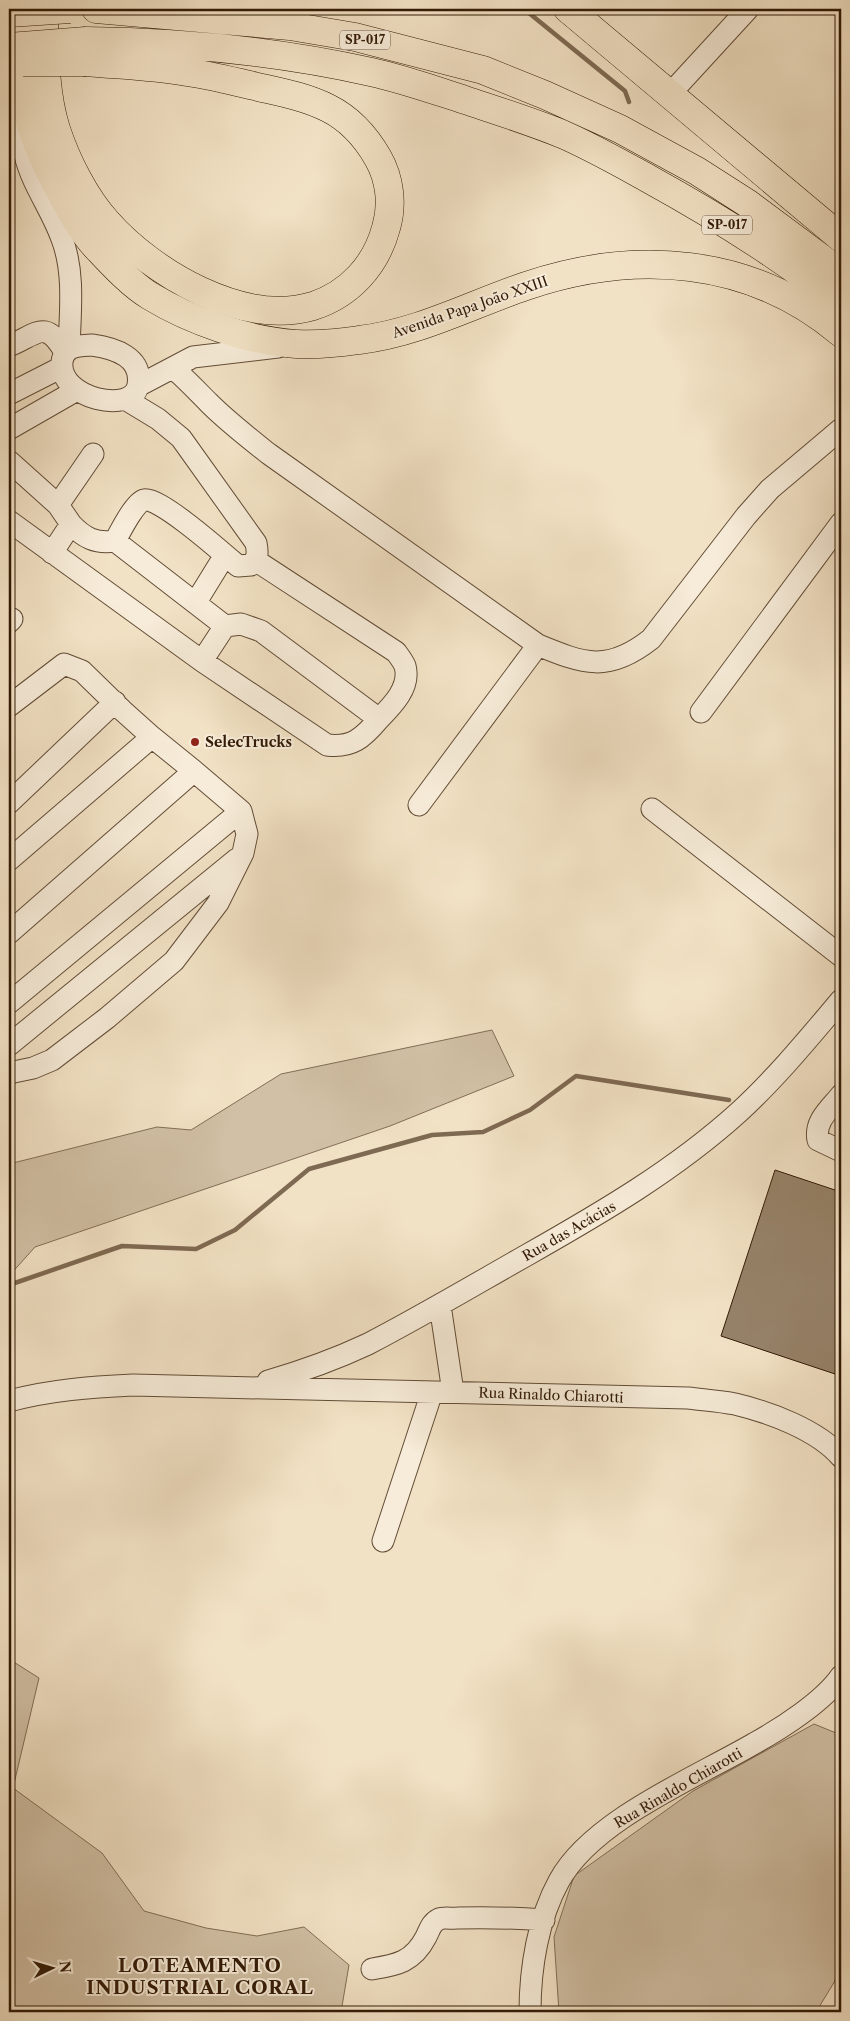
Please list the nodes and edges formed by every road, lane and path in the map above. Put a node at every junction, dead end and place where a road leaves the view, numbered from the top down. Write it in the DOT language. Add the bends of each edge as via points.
graph roads {
  1 [pos="22,9"];
  2 [pos="44,9"];
  3 [pos="70,9"];
  4 [pos="96,9"];
  5 [pos="748,9"];
  6 [pos="9,13"];
  7 [pos="576,13"];
  8 [pos="9,47"];
  9 [pos="86,51"];
  10 [pos="9,62"];
  11 [pos="669,95"];
  12 [pos="26,103"];
  13 [pos="841,238"];
  14 [pos="841,273"];
  15 [pos="841,304"];
  16 [pos="841,333"];
  17 [pos="297,344"];
  18 [pos="9,346"];
  19 [pos="65,356"];
  20 [pos="173,368"];
  21 [pos="77,390"];
  22 [pos="132,392"];
  23 [pos="9,394"];
  24 [pos="9,429"];
  25 [pos="841,429"];
  26 [pos="93,454"];
  27 [pos="9,461"];
  28 [pos="58,505"];
  29 [pos="9,521"];
  30 [pos="841,523"];
  31 [pos="71,524"];
  32 [pos="115,541"];
  33 [pos="52,553"];
  34 [pos="225,555"];
  35 [pos="255,560"];
  36 [pos="196,602"];
  37 [pos="224,626"];
  38 [pos="538,645"];
  39 [pos="202,661"];
  40 [pos="115,702"];
  41 [pos="9,706"];
  42 [pos="701,712"];
  43 [pos="379,719"];
  44 [pos="152,737"];
  45 [pos="194,770"];
  46 [pos="9,804"];
  47 [pos="420,805"];
  48 [pos="652,809"];
  49 [pos="241,811"];
  50 [pos="243,853"];
  51 [pos="9,860"];
  52 [pos="9,933"];
  53 [pos="841,956"];
  54 [pos="841,1000"];
  55 [pos="9,1003"];
  56 [pos="9,1046"];
  57 [pos="9,1073"];
  58 [pos="841,1095"];
  59 [pos="841,1151"];
  60 [pos="440,1305"];
  61 [pos="247,1386"];
  62 [pos="432,1392"];
  63 [pos="453,1392"];
  64 [pos="9,1401"];
  65 [pos="841,1457"];
  66 [pos="383,1540"];
  67 [pos="841,1676"];
  68 [pos="544,1920"];
  69 [pos="372,1969"];
  70 [pos="530,2012"];
  1 -- 12 [label="main road, Avenida Papa João XXIII"];
  2 -- 9 [label="main road" via="46,73 56,129 79,183 106,222 133,247 172,276 216,298 261,310 293,310 335,297 372,263 389,219 390,192 383,167 355,126 330,108 303,97"];
  3 -- 6 [label="main road, bridge"];
  4 -- 14 [label="main road, SP-017" via="290,26 355,37 482,70 620,129 697,171 747,203"];
  5 -- 11 [label="street"];
  7 -- 11 [label="main road"];
  8 -- 9 [label="main road, bridge"];
  9 -- 10 [label="main road, bridge"];
  9 -- 15 [label="main road, SP-017" via="147,42 288,57 371,72 424,86 526,120 607,156 691,202 754,241"];
  11 -- 13 [label="main road"];
  12 -- 17 [label="main road, Avenida Papa João XXIII" via="48,168 74,217 98,249 126,276 149,295 184,314 230,331"];
  12 -- 19 [label="street" via="25,154 62,239 68,261 70,308"];
  16 -- 17 [label="main road, Avenida Papa João XXIII" via="795,300 740,277 676,264 642,264 564,275 387,335"];
  17 -- 20 [label="street" via="193,357"];
  18 -- 19 [label="street" via="40,331 50,332"];
  19 -- 21 [label="street" via="65,377"];
  19 -- 22 [label="street" via="92,345 126,355 135,364 138,374"];
  19 -- 23 [label="street"];
  20 -- 22 [label="street"];
  20 -- 38 [label="street" via="269,454"];
  21 -- 22 [label="street" via="100,400"];
  21 -- 24 [label="street"];
  22 -- 35 [label="street" via="181,438 256,543 258,553"];
  25 -- 38 [label="street" via="770,489 651,639 636,651 619,659 582,661"];
  26 -- 28 [label="street"];
  27 -- 28 [label="street"];
  28 -- 31 [label="street"];
  29 -- 33 [label="street"];
  30 -- 42 [label="street"];
  31 -- 32 [label="street" via="79,533 97,542"];
  31 -- 33 [label="street"];
  32 -- 34 [label="street" via="137,504 149,500 160,504"];
  32 -- 36 [label="street"];
  33 -- 39 [label="street"];
  34 -- 35 [label="street" via="238,566 250,565"];
  34 -- 36 [label="street"];
  35 -- 43 [label="street" via="396,652 405,665 406,679 392,706"];
  36 -- 37 [label="street"];
  37 -- 39 [label="street"];
  37 -- 43 [label="street" via="241,624 261,631"];
  38 -- 47 [label="street"];
  39 -- 43 [label="street" via="327,745 341,746 353,742"];
  40 -- 41 [label="street" via="82,671 64,664"];
  40 -- 44 [label="street"];
  40 -- 46 [label="street"];
  44 -- 45 [label="street"];
  44 -- 51 [label="street"];
  45 -- 49 [label="street"];
  45 -- 52 [label="street"];
  48 -- 53 [label="street"];
  49 -- 50 [label="street" via="247,834"];
  49 -- 55 [label="street"];
  50 -- 56 [label="street"];
  50 -- 57 [label="street" via="218,903 174,961 52,1060"];
  54 -- 60 [label="street, Rua das Acácias" via="789,1062 739,1112 686,1156 596,1216"];
  58 -- 59 [label="street" via="820,1119 816,1130 818,1140"];
  60 -- 61 [label="street, Rua das Acácias" via="338,1358"];
  60 -- 63 [label="street"];
  61 -- 62 [label="street, Rua Rinaldo Chiarotti"];
  61 -- 64 [label="street" via="82,1388"];
  62 -- 63 [label="street, Rua Rinaldo Chiarotti"];
  62 -- 66 [label="street"];
  63 -- 65 [label="street, Rua Rinaldo Chiarotti" via="688,1398 734,1404 772,1415 807,1431"];
  67 -- 68 [label="street, Rua Rinaldo Chiarotti" via="803,1713 771,1734 610,1826 579,1854 560,1880"];
  68 -- 69 [label="street" via="441,1918 431,1924 425,1938 407,1960"];
  68 -- 70 [label="street, Rua Rinaldo Chiarotti" via="534,1957"];
}
